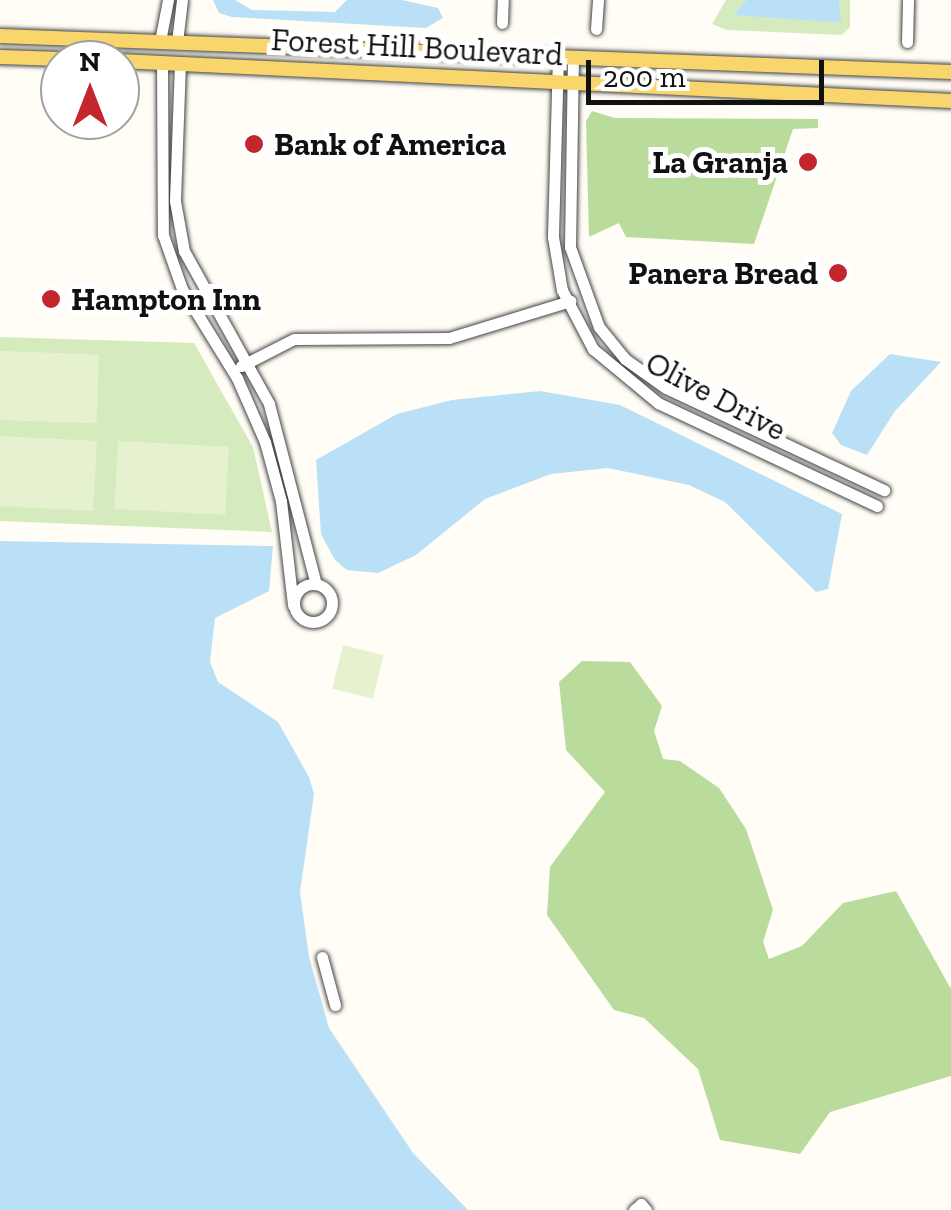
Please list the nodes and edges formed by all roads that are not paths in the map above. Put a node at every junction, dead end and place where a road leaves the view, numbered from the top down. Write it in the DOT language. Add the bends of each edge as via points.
graph roads {
  1 [pos="168,0"];
  2 [pos="182,0"];
  3 [pos="504,0"];
  4 [pos="598,0"];
  5 [pos="908,0"];
  6 [pos="502,23"];
  7 [pos="596,28"];
  8 [pos="0,36"];
  9 [pos="160,41"];
  10 [pos="177,42"];
  11 [pos="907,42"];
  12 [pos="216,44"];
  13 [pos="140,54"];
  14 [pos="0,56"];
  15 [pos="566,56"];
  16 [pos="40,58"];
  17 [pos="140,62"];
  18 [pos="162,63"];
  19 [pos="180,64"];
  20 [pos="951,72"];
  21 [pos="565,81"];
  22 [pos="951,101"];
  23 [pos="206,296"];
  24 [pos="583,296"];
  25 [pos="567,302"];
  26 [pos="193,305"];
  27 [pos="248,362"];
  28 [pos="233,370"];
  29 [pos="884,490"];
  30 [pos="877,506"];
  31 [pos="316,584"];
  32 [pos="293,605"];
  33 [pos="322,957"];
  34 [pos="336,1005"];
  35 [pos="634,1210"];
  36 [pos="646,1210"];
  1 -- 9 [label="street"];
  2 -- 10 [label="street"];
  3 -- 6 [label="street"];
  4 -- 7 [label="street"];
  5 -- 11 [label="street"];
  8 -- 9 [label="main road, Forest Hill Boulevard"];
  9 -- 10 [label="main road, Forest Hill Boulevard"];
  10 -- 12 [label="main road, Forest Hill Boulevard"];
  10 -- 13 [label="main road"];
  12 -- 15 [label="main road, Forest Hill Boulevard"];
  12 -- 18 [label="main road"];
  14 -- 16 [label="main road"];
  15 -- 20 [label="main road, Forest Hill Boulevard"];
  15 -- 21 [label="street, Olive Drive"];
  17 -- 18 [label="main road, Forest Hill Boulevard"];
  18 -- 19 [label="main road, Forest Hill Boulevard"];
  18 -- 26 [label="street" via="159,207 172,263"];
  19 -- 21 [label="main road, Forest Hill Boulevard"];
  19 -- 23 [label="street" via="174,202 184,251"];
  21 -- 22 [label="main road, Forest Hill Boulevard"];
  21 -- 24 [label="street, Olive Drive" via="569,233"];
  21 -- 25 [label="street, Olive Drive" via="552,228"];
  23 -- 26 [label="street"];
  23 -- 27 [label="street"];
  24 -- 25 [label="street"];
  24 -- 29 [label="street, Olive Drive" via="616,349 651,379"];
  25 -- 27 [label="street" via="449,338 294,339"];
  25 -- 30 [label="street, Olive Drive" via="594,349 644,394"];
  26 -- 28 [label="street"];
  27 -- 28 [label="street"];
  27 -- 31 [label="street" via="288,459 306,565"];
  28 -- 32 [label="street" via="274,468"];
  31 -- 32 [label="street" via="298,590"];
  31 -- 32 [label="street" via="331,596 328,615 304,620"];
  33 -- 34 [label="street"];
  35 -- 36 [label="street" via="641,1204"];
}
